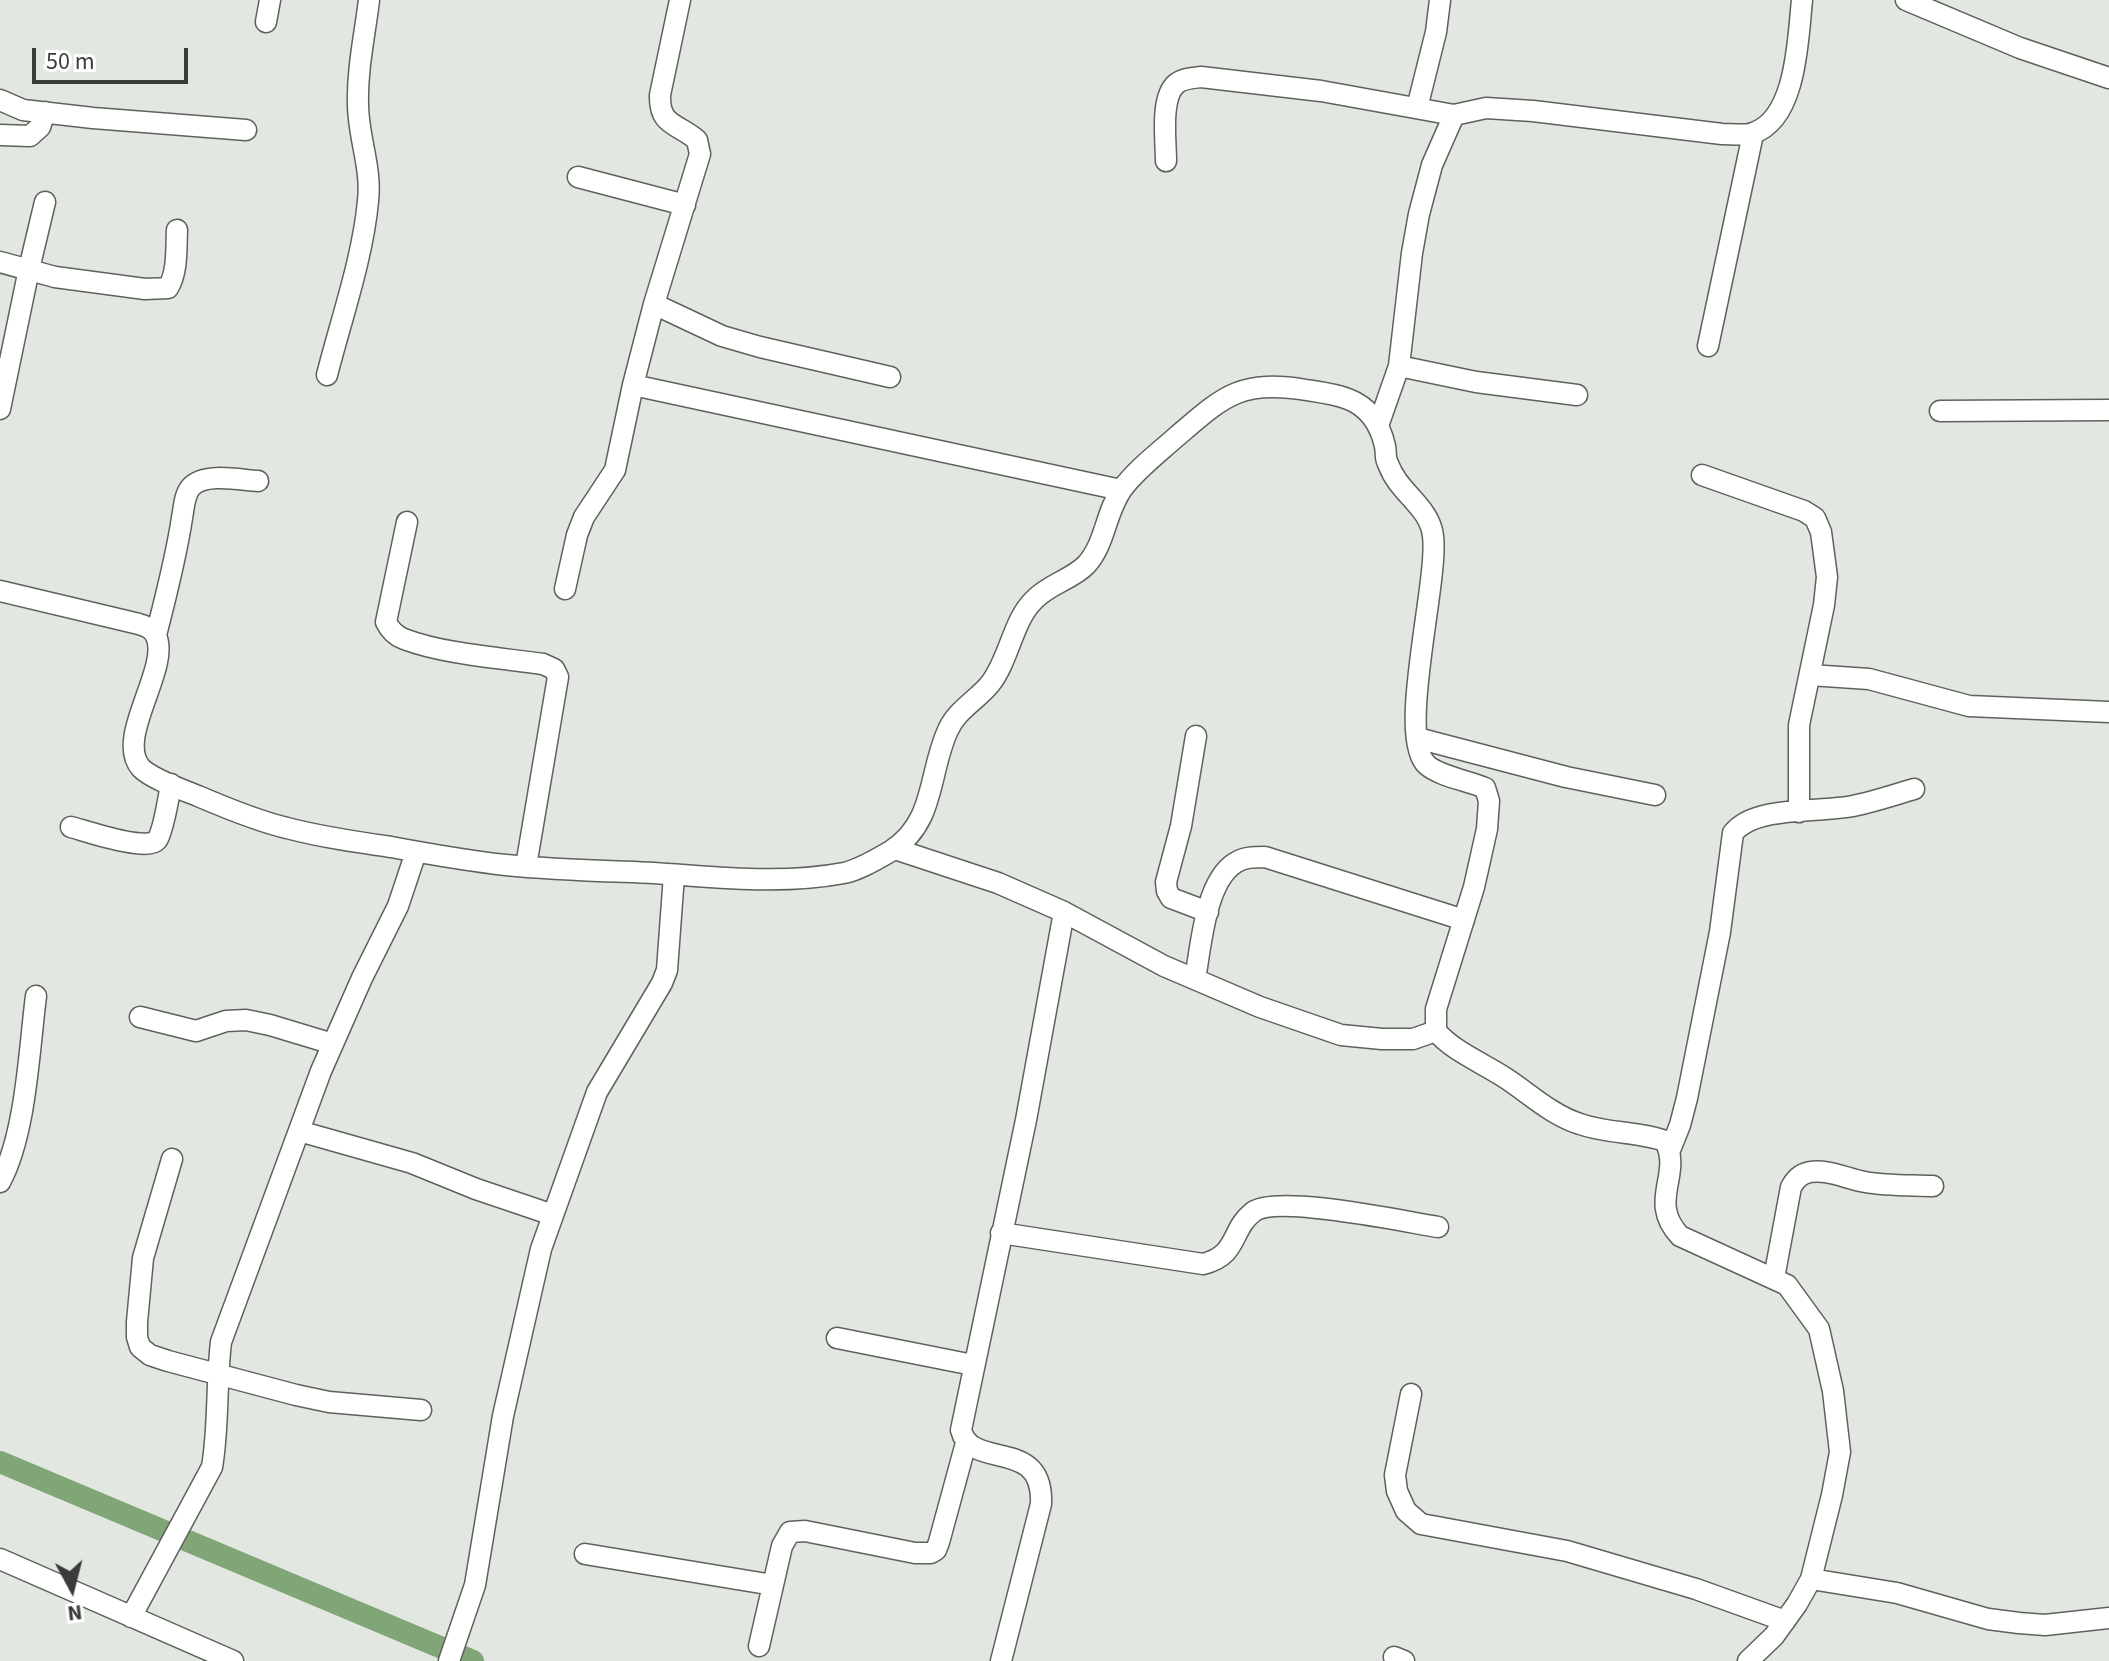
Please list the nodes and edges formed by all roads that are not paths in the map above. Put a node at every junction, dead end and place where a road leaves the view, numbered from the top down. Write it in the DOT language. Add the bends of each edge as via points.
graph roads {
  1 [pos="270,0"];
  2 [pos="369,0"];
  3 [pos="680,0"];
  4 [pos="1440,0"];
  5 [pos="1802,0"];
  6 [pos="1906,0"];
  7 [pos="266,22"];
  8 [pos="2109,78"];
  9 [pos="0,100"];
  10 [pos="1417,108"];
  11 [pos="45,112"];
  12 [pos="1454,115"];
  13 [pos="246,130"];
  14 [pos="1753,134"];
  15 [pos="0,135"];
  16 [pos="1166,161"];
  17 [pos="578,177"];
  18 [pos="45,202"];
  19 [pos="685,205"];
  20 [pos="177,230"];
  21 [pos="0,262"];
  22 [pos="29,269"];
  23 [pos="654,304"];
  24 [pos="1708,346"];
  25 [pos="1399,366"];
  26 [pos="327,375"];
  27 [pos="890,377"];
  28 [pos="633,385"];
  29 [pos="1577,395"];
  30 [pos="0,409"];
  31 [pos="2109,410"];
  32 [pos="1940,411"];
  33 [pos="1378,426"];
  34 [pos="1702,475"];
  35 [pos="258,481"];
  36 [pos="1121,490"];
  37 [pos="407,522"];
  38 [pos="565,589"];
  39 [pos="0,591"];
  40 [pos="156,635"];
  41 [pos="1810,675"];
  42 [pos="2109,712"];
  43 [pos="1196,736"];
  44 [pos="1417,738"];
  45 [pos="171,784"];
  46 [pos="1914,789"];
  47 [pos="1655,795"];
  48 [pos="1799,812"];
  49 [pos="71,827"];
  50 [pos="895,849"];
  51 [pos="416,852"];
  52 [pos="526,866"];
  53 [pos="674,875"];
  54 [pos="1064,912"];
  55 [pos="1208,912"];
  56 [pos="1464,920"];
  57 [pos="1195,979"];
  58 [pos="36,996"];
  59 [pos="140,1017"];
  60 [pos="1436,1031"];
  61 [pos="333,1044"];
  62 [pos="299,1131"];
  63 [pos="1670,1150"];
  64 [pos="172,1159"];
  65 [pos="0,1182"];
  66 [pos="1933,1186"];
  67 [pos="553,1215"];
  68 [pos="1438,1227"];
  69 [pos="1001,1233"];
  70 [pos="1774,1278"];
  71 [pos="837,1338"];
  72 [pos="973,1365"];
  73 [pos="217,1373"];
  74 [pos="1411,1394"];
  75 [pos="421,1410"];
  76 [pos="966,1443"];
  77 [pos="585,1554"];
  78 [pos="0,1559"];
  79 [pos="1811,1579"];
  80 [pos="773,1585"];
  81 [pos="131,1617"];
  82 [pos="2109,1618"];
  83 [pos="1785,1621"];
  84 [pos="759,1646"];
  85 [pos="233,1661"];
  86 [pos="449,1661"];
  87 [pos="1001,1661"];
  88 [pos="1748,1661"];
  1 -- 7 [label="street"];
  2 -- 26 [label="street" via="358,104 368,201"];
  3 -- 19 [label="street" via="659,108 663,117 697,140 700,154"];
  4 -- 10 [label="street"];
  5 -- 14 [label="street" via="1793,78 1783,106"];
  6 -- 8 [label="street"];
  9 -- 11 [label="street"];
  10 -- 12 [label="street"];
  10 -- 16 [label="street" via="1321,91 1188,78 1177,83 1167,102"];
  11 -- 13 [label="street"];
  11 -- 15 [label="street" via="30,136"];
  12 -- 14 [label="street" via="1486,108"];
  12 -- 25 [label="street" via="1432,165 1419,214"];
  14 -- 24 [label="street"];
  17 -- 19 [label="street"];
  18 -- 22 [label="street"];
  19 -- 23 [label="street"];
  20 -- 22 [label="street" via="175,272 168,288 55,277"];
  21 -- 22 [label="street"];
  22 -- 30 [label="street"];
  23 -- 27 [label="street" via="722,336"];
  23 -- 28 [label="street"];
  25 -- 29 [label="street"];
  25 -- 33 [label="street"];
  28 -- 36 [label="street"];
  28 -- 38 [label="street" via="615,470 584,517"];
  31 -- 32 [label="street"];
  33 -- 36 [label="street" via="1370,412 1348,399 1273,385 1246,389 1215,404"];
  33 -- 44 [label="street" via="1394,477 1426,514 1433,533 1416,696"];
  34 -- 41 [label="street" via="1815,518 1827,577"];
  35 -- 40 [label="street" via="218,477 191,487"];
  36 -- 50 [label="street" via="1089,563 1029,604 990,684 950,724 917,828"];
  37 -- 52 [label="street" via="386,622 391,630 438,648 543,664 558,677"];
  39 -- 40 [label="street" via="139,624"];
  40 -- 45 [label="street" via="157,664 143,701 135,757 142,769"];
  41 -- 42 [label="street" via="1869,679 1969,706"];
  41 -- 48 [label="street" via="1799,725"];
  43 -- 55 [label="street" via="1166,882 1171,898"];
  44 -- 47 [label="street"];
  44 -- 56 [label="street" via="1421,760 1485,788 1489,801"];
  45 -- 49 [label="street" via="160,831 151,844"];
  45 -- 51 [label="street" via="283,827"];
  46 -- 48 [label="street" via="1857,806"];
  48 -- 63 [label="street" via="1764,814 1740,824 1733,833 1720,932 1687,1098"];
  50 -- 53 [label="street" via="851,872 827,875 757,880"];
  50 -- 54 [label="street" via="998,883"];
  51 -- 52 [label="street"];
  51 -- 61 [label="street" via="398,906"];
  52 -- 53 [label="street"];
  53 -- 67 [label="street" via="667,970 597,1092"];
  54 -- 57 [label="street"];
  54 -- 69 [label="street"];
  55 -- 56 [label="street" via="1226,870 1249,857 1265,857"];
  55 -- 57 [label="street"];
  56 -- 60 [label="street" via="1436,1009"];
  57 -- 60 [label="street" via="1341,1035 1413,1039"];
  58 -- 65 [label="street" via="15,1142"];
  59 -- 61 [label="street" via="196,1031 246,1020"];
  60 -- 63 [label="street" via="1552,1111 1600,1130 1654,1137"];
  61 -- 62 [label="street"];
  62 -- 67 [label="street" via="412,1163"];
  62 -- 73 [label="street" via="221,1342"];
  63 -- 70 [label="street" via="1664,1205 1670,1226 1680,1236"];
  64 -- 73 [label="street" via="143,1258 137,1337 150,1355"];
  66 -- 70 [label="street" via="1864,1182 1826,1172 1799,1175 1791,1187"];
  67 -- 86 [label="street" via="503,1416 475,1585"];
  68 -- 69 [label="street" via="1324,1209 1260,1208 1251,1213 1226,1254 1203,1264"];
  69 -- 72 [label="street"];
  70 -- 79 [label="street" via="1787,1285 1819,1329 1833,1391 1840,1452"];
  71 -- 72 [label="street"];
  72 -- 76 [label="street" via="961,1430"];
  73 -- 75 [label="street" via="329,1402"];
  73 -- 81 [label="street" via="212,1467"];
  74 -- 83 [label="street" via="1395,1475 1406,1511 1421,1524 1567,1551"];
  76 -- 80 [label="street" via="936,1550 915,1553 790,1532"];
  76 -- 87 [label="street" via="1025,1464 1039,1478 1042,1492"];
  77 -- 80 [label="street"];
  78 -- 81 [label="street"];
  79 -- 82 [label="street" via="1897,1593 1988,1619 2045,1625"];
  79 -- 83 [label="street"];
  80 -- 84 [label="street"];
  81 -- 85 [label="street"];
  83 -- 88 [label="street"];
}
